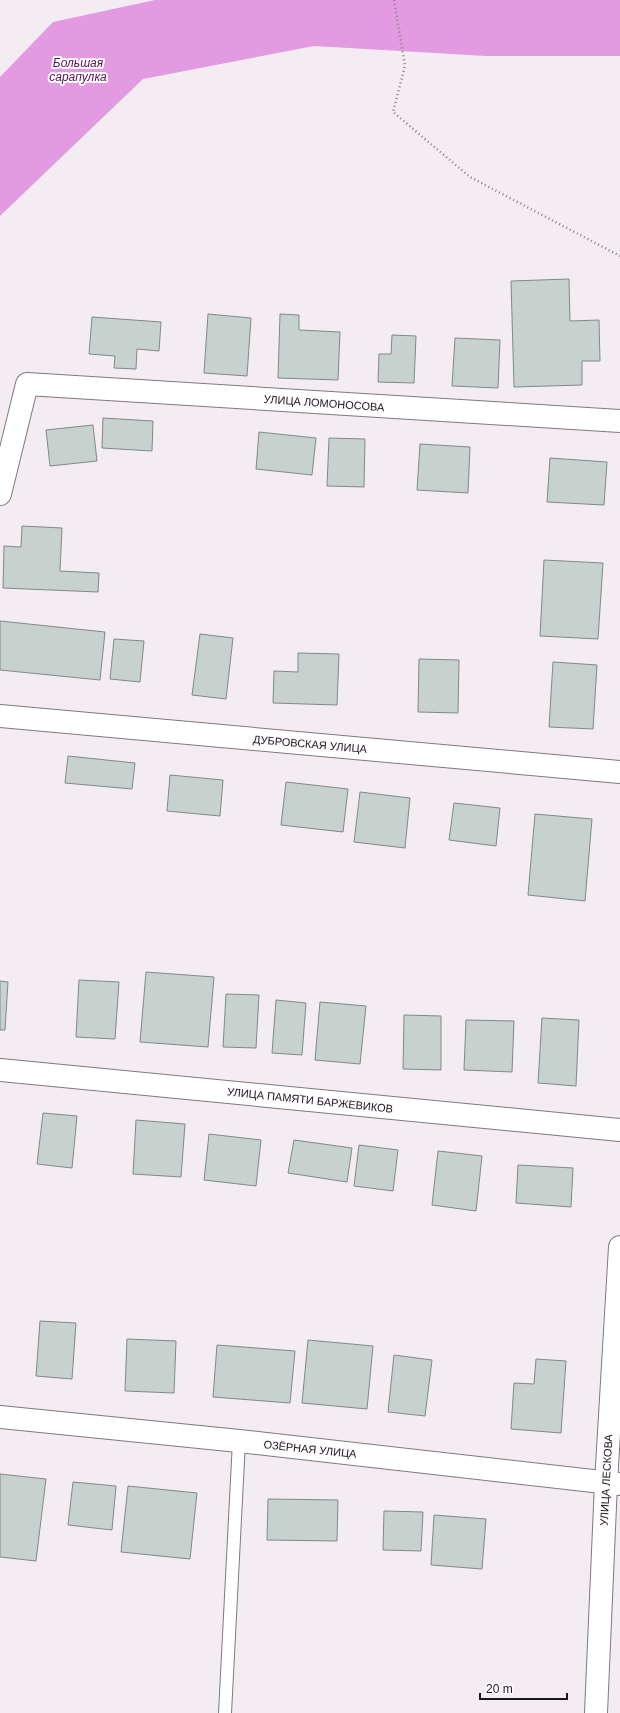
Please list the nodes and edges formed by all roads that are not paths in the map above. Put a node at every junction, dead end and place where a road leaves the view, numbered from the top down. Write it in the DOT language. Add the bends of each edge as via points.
graph roads {
  1 [pos="620,421"];
  2 [pos="0,494"];
  3 [pos="0,716"];
  4 [pos="620,772"];
  5 [pos="0,1070"];
  6 [pos="620,1130"];
  7 [pos="620,1247"];
  8 [pos="0,1417"];
  9 [pos="239,1441"];
  10 [pos="613,1484"];
  11 [pos="225,1713"];
  12 [pos="596,1713"];
  1 -- 2 [label="street, УЛИЦА ЛОМОНОСОВА" via="27,384"];
  3 -- 4 [label="street, ДУБРОВСКАЯ УЛИЦА"];
  5 -- 6 [label="street, УЛИЦА ПАМЯТИ БАРЖЕВИКОВ"];
  7 -- 10 [label="street, УЛИЦА ЛЕСКОВА"];
  8 -- 9 [label="street, ОЗЁРНАЯ УЛИЦА"];
  9 -- 10 [label="street, ОЗЁРНАЯ УЛИЦА"];
  9 -- 11 [label="lane"];
  10 -- 12 [label="street, УЛИЦА ЛЕСКОВА"];
}
